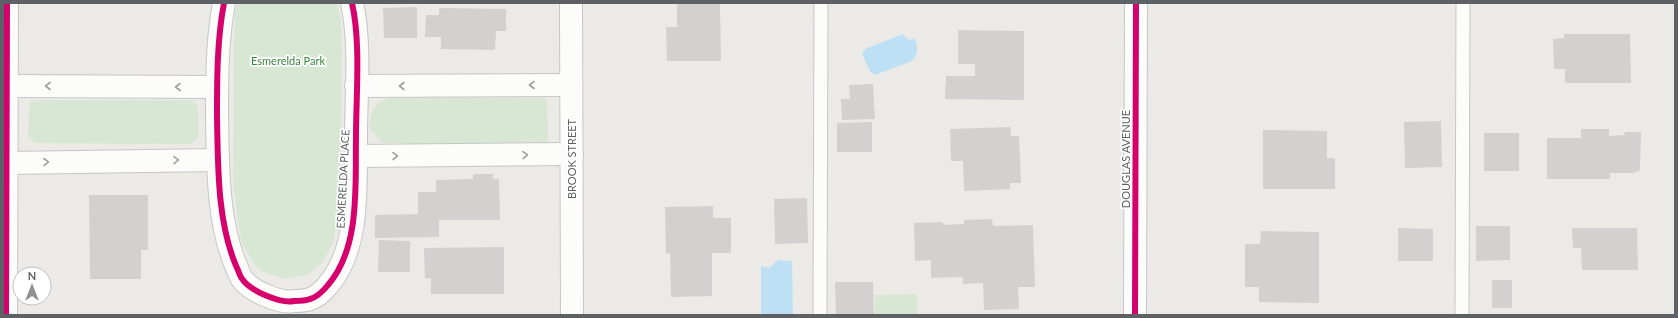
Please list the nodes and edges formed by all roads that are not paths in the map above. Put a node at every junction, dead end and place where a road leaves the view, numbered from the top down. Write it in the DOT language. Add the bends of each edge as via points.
graph roads {
  1 [pos="7,3"];
  2 [pos="224,3"];
  3 [pos="352,3"];
  4 [pos="571,3"];
  5 [pos="821,3"];
  6 [pos="1136,3"];
  7 [pos="1463,3"];
  8 [pos="571,85"];
  9 [pos="7,86"];
  10 [pos="356,86"];
  11 [pos="217,87"];
  12 [pos="572,154"];
  13 [pos="356,156"];
  14 [pos="218,160"];
  15 [pos="7,163"];
  16 [pos="288,309"];
  17 [pos="6,315"];
  18 [pos="572,315"];
  19 [pos="820,315"];
  20 [pos="1135,315"];
  21 [pos="1462,315"];
  1 -- 9 [label="street"];
  2 -- 11 [label="street, ESMERELDA PLACE" via="220,26"];
  3 -- 10 [label="street, ESMERELDA PLACE" via="357,34"];
  4 -- 8 [label="street, BROOK STREET"];
  5 -- 19 [label="lane"];
  6 -- 20 [label="street, DOUGLAS AVENUE"];
  7 -- 21 [label="lane"];
  8 -- 10 [label="street, one-way"];
  8 -- 12 [label="street, BROOK STREET"];
  11 -- 9 [label="street, one-way"];
  9 -- 15 [label="street"];
  10 -- 13 [label="street, ESMERELDA PLACE"];
  11 -- 14 [label="street, ESMERELDA PLACE"];
  13 -- 12 [label="street, ESMERELDA PLACE, one-way"];
  12 -- 18 [label="street, BROOK STREET"];
  13 -- 16 [label="street, ESMERELDA PLACE" via="354,222 343,262 323,290 311,299"];
  15 -- 14 [label="street, one-way"];
  14 -- 16 [label="street, ESMERELDA PLACE" via="227,241 243,280 254,290"];
  15 -- 17 [label="street"];
}
